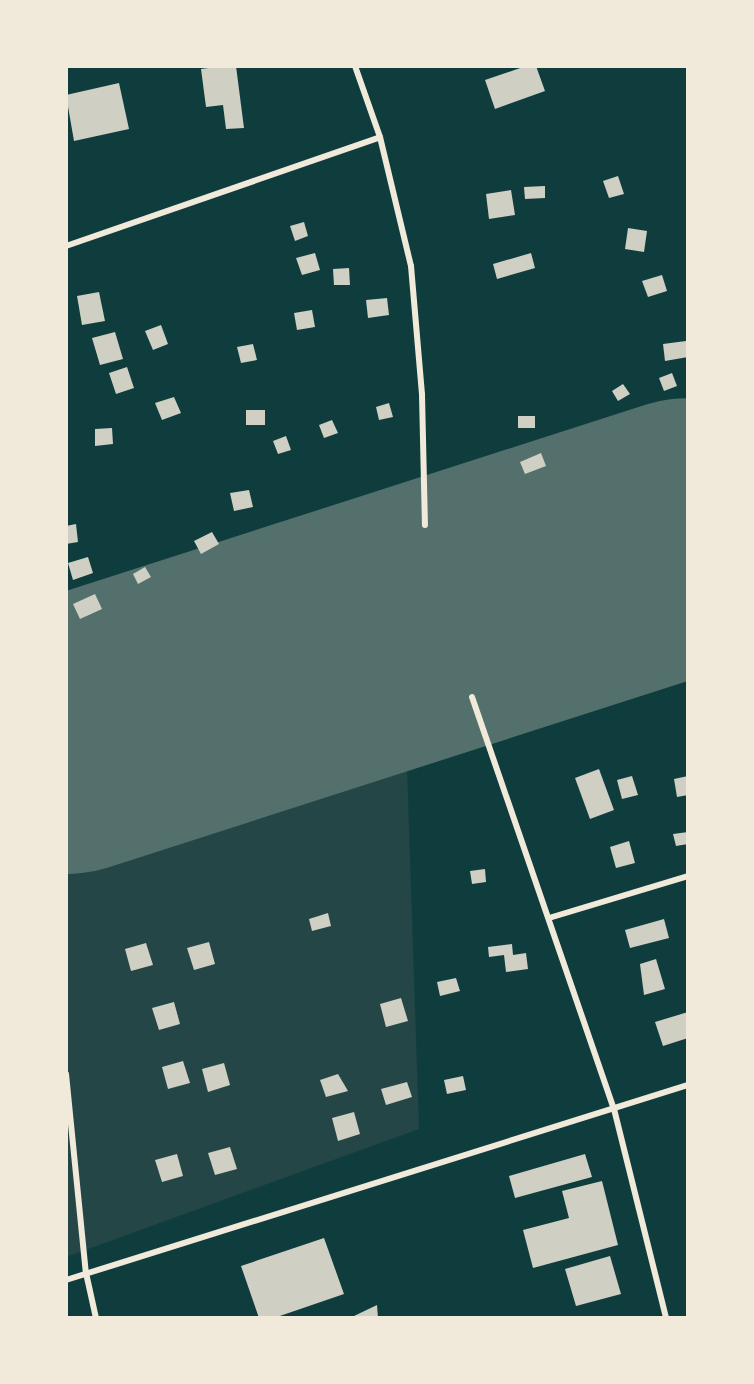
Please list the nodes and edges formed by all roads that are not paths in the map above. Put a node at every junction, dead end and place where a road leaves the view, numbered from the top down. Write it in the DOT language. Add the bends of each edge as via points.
graph roads {
  1 [pos="355,66"];
  2 [pos="380,137"];
  3 [pos="66,246"];
  4 [pos="425,525"];
  5 [pos="472,698"];
  6 [pos="688,876"];
  7 [pos="549,918"];
  8 [pos="66,1074"];
  9 [pos="688,1085"];
  10 [pos="614,1109"];
  11 [pos="86,1273"];
  12 [pos="66,1280"];
  13 [pos="96,1318"];
  14 [pos="666,1318"];
  1 -- 2 [label="street"];
  2 -- 3 [label="street"];
  2 -- 4 [label="street" via="411,266 422,395"];
  5 -- 7 [label="street"];
  6 -- 7 [label="street"];
  7 -- 10 [label="street"];
  8 -- 11 [label="street"];
  9 -- 10 [label="street"];
  10 -- 11 [label="street"];
  10 -- 14 [label="street"];
  11 -- 12 [label="street"];
  11 -- 13 [label="street"];
}
